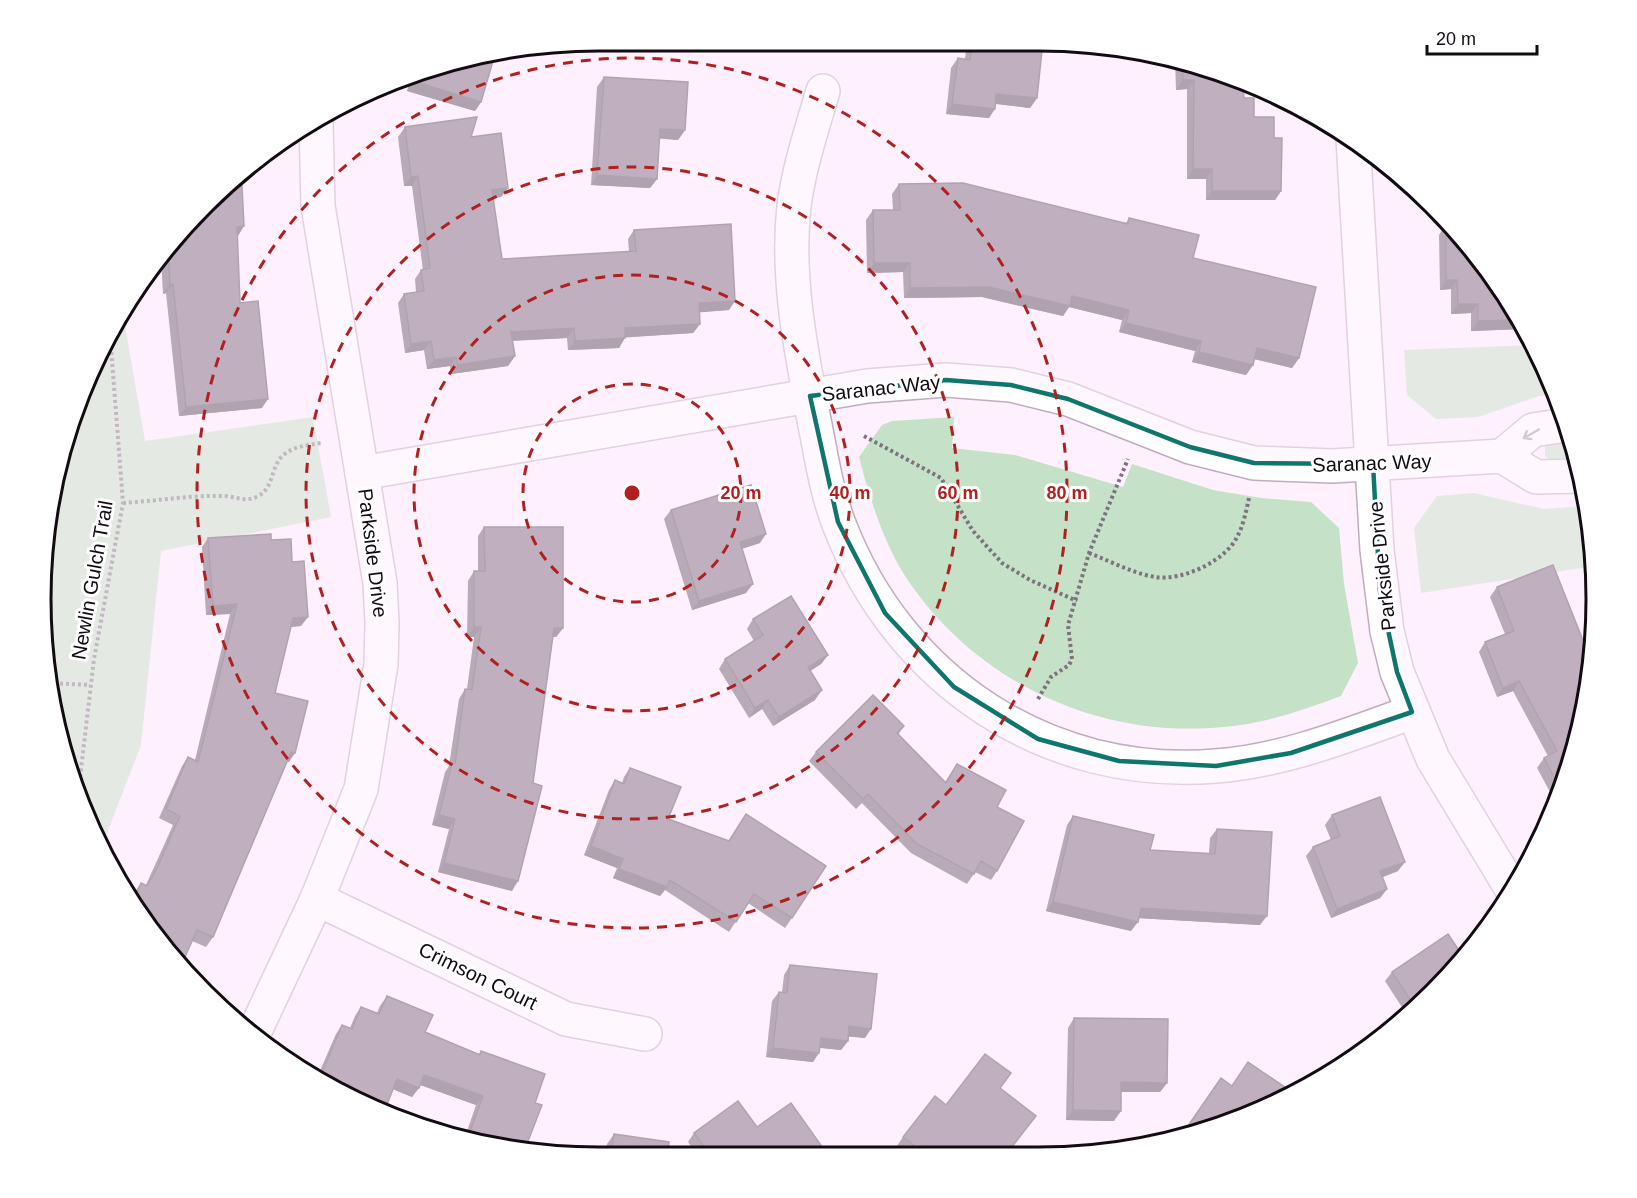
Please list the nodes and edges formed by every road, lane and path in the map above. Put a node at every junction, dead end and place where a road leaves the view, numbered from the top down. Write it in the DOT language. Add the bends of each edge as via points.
graph roads {
  1 [pos="823,91"];
  2 [pos="316,130"];
  3 [pos="1354,151"];
  4 [pos="111,350"];
  5 [pos="810,396"];
  6 [pos="1558,426"];
  7 [pos="864,436"];
  8 [pos="323,443"];
  9 [pos="1502,456"];
  10 [pos="1129,458"];
  11 [pos="1374,464"];
  12 [pos="362,473"];
  13 [pos="1571,476"];
  14 [pos="1250,493"];
  15 [pos="123,503"];
  16 [pos="1089,553"];
  17 [pos="1077,601"];
  18 [pos="58,683"];
  19 [pos="90,685"];
  20 [pos="1037,700"];
  21 [pos="1412,712"];
  22 [pos="80,775"];
  23 [pos="1507,882"];
  24 [pos="317,899"];
  25 [pos="257,1027"];
  26 [pos="645,1034"];
  1 -- 5 [label="street" via="802,162 791,254"];
  2 -- 12 [label="street, Parkside Drive" via="318,206"];
  3 -- 11 [label="street, Parkside Drive"];
  4 -- 15 [label="path, Newlin Gulch Trail"];
  5 -- 11 [label="street, Saranac Way" via="910,381 1011,386 1068,399 1190,447 1254,463"];
  5 -- 12 [label="street, Saranac Way"];
  5 -- 21 [label="street" via="838,522 850,552 885,613 938,673 1009,724 1038,739 1090,755 1183,768 1252,762 1291,753"];
  6 -- 9 [label="street, one-way" via="1533,430"];
  7 -- 17 [label="path" via="941,478 977,536 1002,563"];
  8 -- 15 [label="path" via="284,454 268,488 248,500 226,496"];
  9 -- 11 [label="street, Saranac Way"];
  9 -- 13 [label="street" via="1536,477"];
  10 -- 16 [label="path"];
  11 -- 21 [label="street, Parkside Drive" via="1380,592 1397,672"];
  12 -- 24 [label="street, Parkside Drive" via="380,582 381,664 361,789"];
  14 -- 16 [label="path" via="1232,546 1180,576 1156,577"];
  15 -- 19 [label="path, Newlin Gulch Trail"];
  16 -- 17 [label="path"];
  17 -- 20 [label="path" via="1068,625 1072,659 1051,676"];
  18 -- 19 [label="path"];
  19 -- 22 [label="path, Newlin Gulch Trail"];
  21 -- 23 [label="street, Parkside Drive" via="1444,779"];
  24 -- 25 [label="street, Parkside Drive"];
  24 -- 26 [label="street, Crimson Court" via="566,1019"];
}
